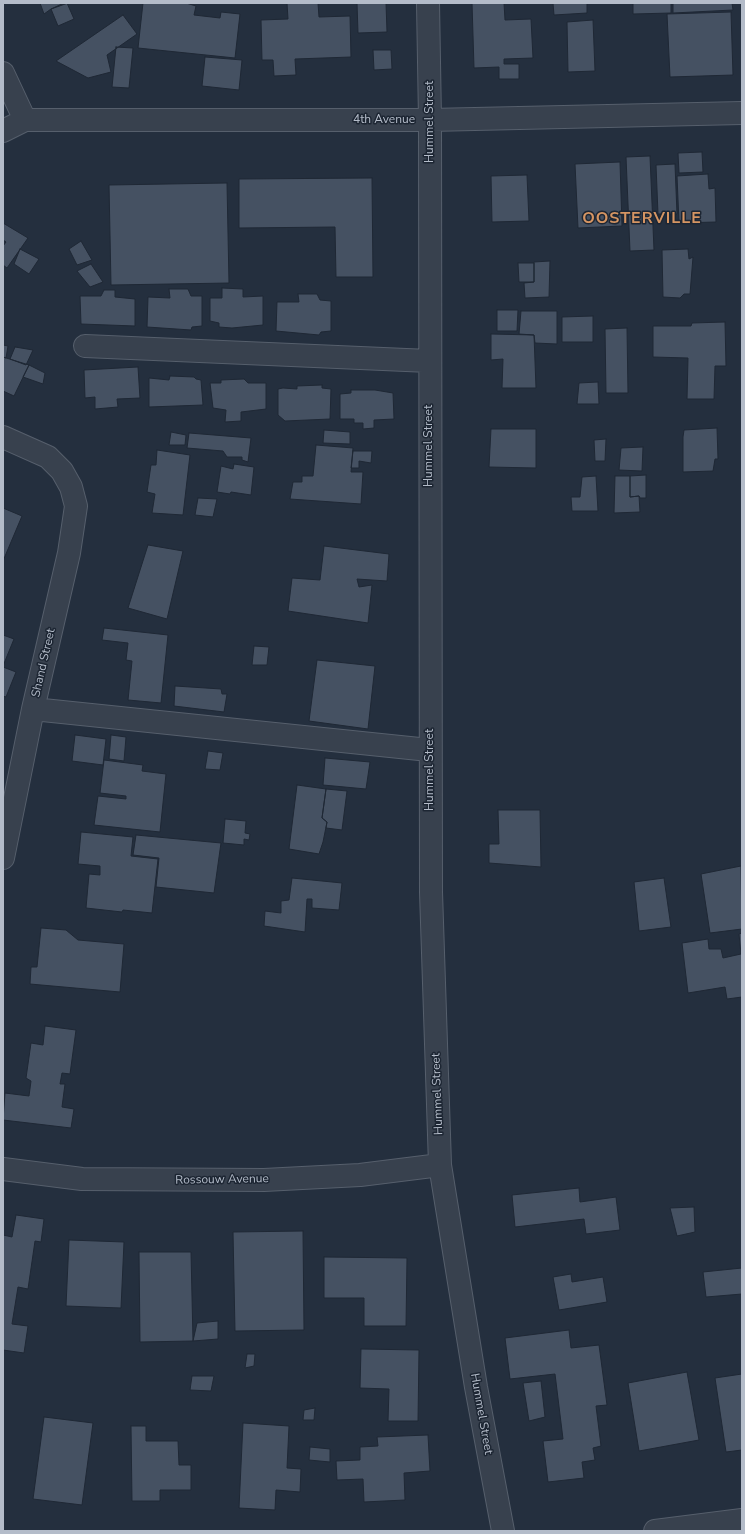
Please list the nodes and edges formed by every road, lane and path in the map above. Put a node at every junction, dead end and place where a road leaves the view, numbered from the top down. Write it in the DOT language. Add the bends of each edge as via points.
graph roads {
  1 [pos="428,3"];
  2 [pos="3,73"];
  3 [pos="742,113"];
  4 [pos="26,120"];
  5 [pos="430,120"];
  6 [pos="3,131"];
  7 [pos="85,346"];
  8 [pos="429,361"];
  9 [pos="3,437"];
  10 [pos="33,709"];
  11 [pos="430,750"];
  12 [pos="7,824"];
  13 [pos="3,858"];
  14 [pos="440,1166"];
  15 [pos="3,1169"];
  16 [pos="742,1520"];
  17 [pos="503,1531"];
  18 [pos="655,1531"];
  1 -- 5 [label="street, Hummel Street"];
  2 -- 4 [label="street"];
  3 -- 5 [label="street, 4th Avenue"];
  4 -- 5 [label="street, 4th Avenue"];
  4 -- 6 [label="street"];
  5 -- 8 [label="street, Hummel Street"];
  7 -- 8 [label="street"];
  8 -- 11 [label="street, Hummel Street"];
  9 -- 10 [label="street, Shand Street" via="48,457 62,470 71,487 76,506 69,553"];
  10 -- 11 [label="street"];
  10 -- 12 [label="street, Shand Street"];
  11 -- 14 [label="street, Hummel Street" via="431,892"];
  12 -- 13 [label="street, Shand Street"];
  14 -- 15 [label="street, Rossouw Avenue" via="360,1175 264,1180 82,1179"];
  14 -- 17 [label="street, Hummel Street" via="476,1387"];
  16 -- 18 [label="street"];
}
